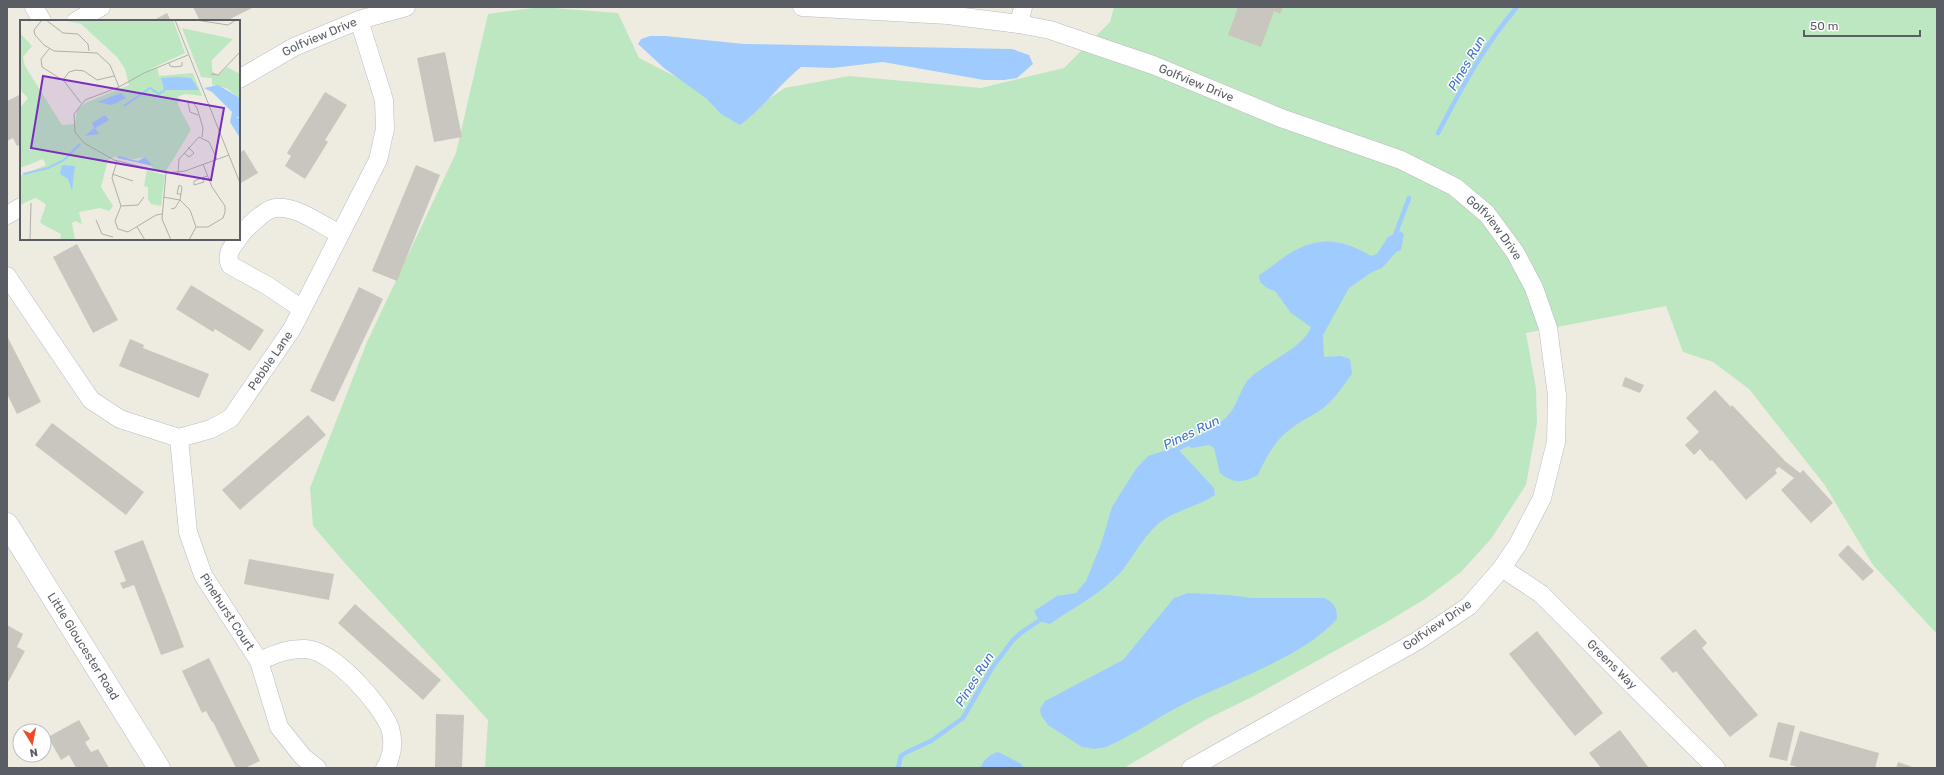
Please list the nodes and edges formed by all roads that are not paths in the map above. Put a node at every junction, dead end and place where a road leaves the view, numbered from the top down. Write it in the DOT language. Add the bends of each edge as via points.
graph roads {
  1 [pos="34,7"];
  2 [pos="100,7"];
  3 [pos="406,7"];
  4 [pos="802,7"];
  5 [pos="1021,16"];
  6 [pos="41,20"];
  7 [pos="78,20"];
  8 [pos="359,20"];
  9 [pos="240,79"];
  10 [pos="20,208"];
  11 [pos="7,215"];
  12 [pos="340,234"];
  13 [pos="240,236"];
  14 [pos="236,240"];
  15 [pos="7,276"];
  16 [pos="302,309"];
  17 [pos="178,438"];
  18 [pos="7,524"];
  19 [pos="1502,568"];
  20 [pos="259,661"];
  21 [pos="159,768"];
  22 [pos="317,768"];
  23 [pos="385,768"];
  24 [pos="1191,768"];
  25 [pos="1716,768"];
  1 -- 6 [label="street"];
  2 -- 7 [label="street"];
  3 -- 8 [label="street, Golfview Drive"];
  4 -- 5 [label="street, Golfview Drive"];
  5 -- 19 [label="street, Golfview Drive" via="1050,30 1153,65 1281,118 1402,160 1455,187 1487,214 1514,252 1534,288 1548,328 1557,395 1556,442 1542,498"];
  8 -- 9 [label="street, Golfview Drive" via="294,48"];
  8 -- 12 [label="street, Pebble Lane" via="384,100 385,129 378,160"];
  10 -- 11 [label="street"];
  12 -- 13 [label="street" via="298,212 274,208"];
  12 -- 16 [label="street, Pebble Lane"];
  14 -- 16 [label="street" via="229,250 230,265"];
  15 -- 17 [label="street" via="91,400 120,419"];
  16 -- 17 [label="street, Pebble Lane" via="292,329 231,418 211,429"];
  17 -- 20 [label="street, Pinehurst Court" via="188,532 203,575"];
  18 -- 21 [label="street, Little Gloucester Road"];
  19 -- 24 [label="street, Golfview Drive" via="1469,606 1417,641"];
  19 -- 25 [label="street, Greens Way" via="1541,594"];
  20 -- 22 [label="street, Pinehurst Court" via="279,727 303,757"];
  20 -- 23 [label="street" via="283,650 307,649 327,657 348,673 380,708 390,728 393,748"];
}
